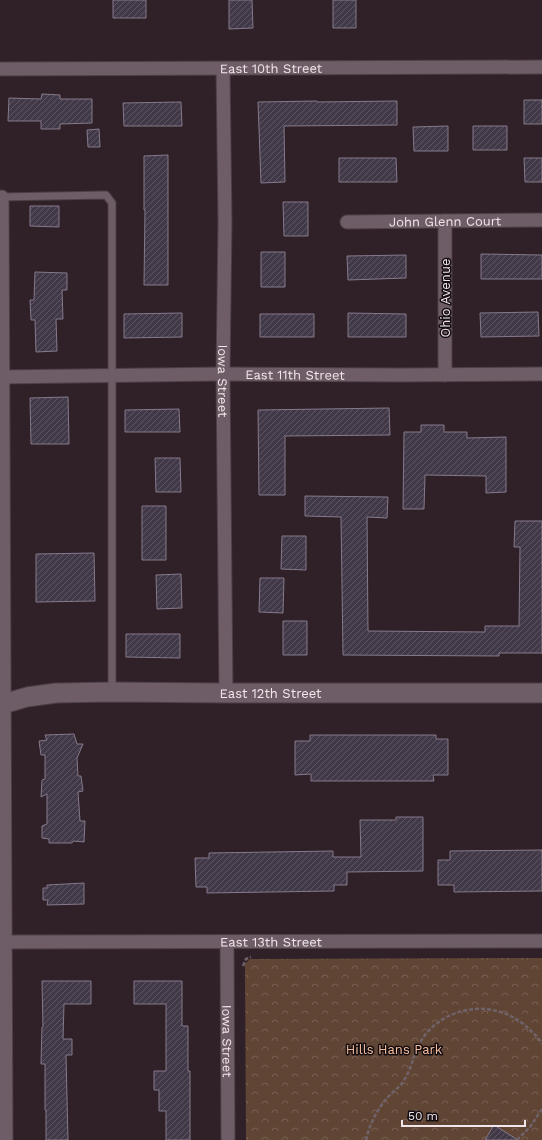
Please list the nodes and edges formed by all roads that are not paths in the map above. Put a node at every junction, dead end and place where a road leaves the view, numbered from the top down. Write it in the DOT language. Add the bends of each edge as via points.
graph roads {
  1 [pos="542,67"];
  2 [pos="223,69"];
  3 [pos="0,70"];
  4 [pos="1,197"];
  5 [pos="542,220"];
  6 [pos="445,221"];
  7 [pos="347,222"];
  8 [pos="223,374"];
  9 [pos="542,374"];
  10 [pos="113,375"];
  11 [pos="445,375"];
  12 [pos="1,377"];
  13 [pos="112,692"];
  14 [pos="226,693"];
  15 [pos="542,693"];
  16 [pos="2,704"];
  17 [pos="542,941"];
  18 [pos="3,942"];
  19 [pos="227,942"];
  20 [pos="6,1140"];
  21 [pos="228,1140"];
  1 -- 2 [label="street, East 10th Street"];
  2 -- 3 [label="street, East 10th Street"];
  2 -- 8 [label="street, Iowa Street"];
  4 -- 10 [label="lane" via="106,196 112,203"];
  4 -- 12 [label="street"];
  5 -- 6 [label="street, John Glenn Court"];
  6 -- 7 [label="street, John Glenn Court"];
  6 -- 11 [label="street, Ohio Avenue"];
  8 -- 10 [label="street, East 11th Street"];
  8 -- 11 [label="street, East 11th Street"];
  8 -- 14 [label="street, Iowa Street"];
  9 -- 11 [label="street, East 11th Street"];
  10 -- 12 [label="street, East 11th Street"];
  10 -- 13 [label="lane"];
  12 -- 16 [label="street"];
  13 -- 14 [label="street, East 12th Street"];
  13 -- 16 [label="street, East 12th Street" via="56,693 26,697"];
  14 -- 15 [label="street, East 12th Street"];
  16 -- 18 [label="street"];
  17 -- 19 [label="street, East 13th Street"];
  18 -- 19 [label="street, East 13th Street"];
  18 -- 20 [label="street"];
  19 -- 21 [label="street, Iowa Street"];
}
